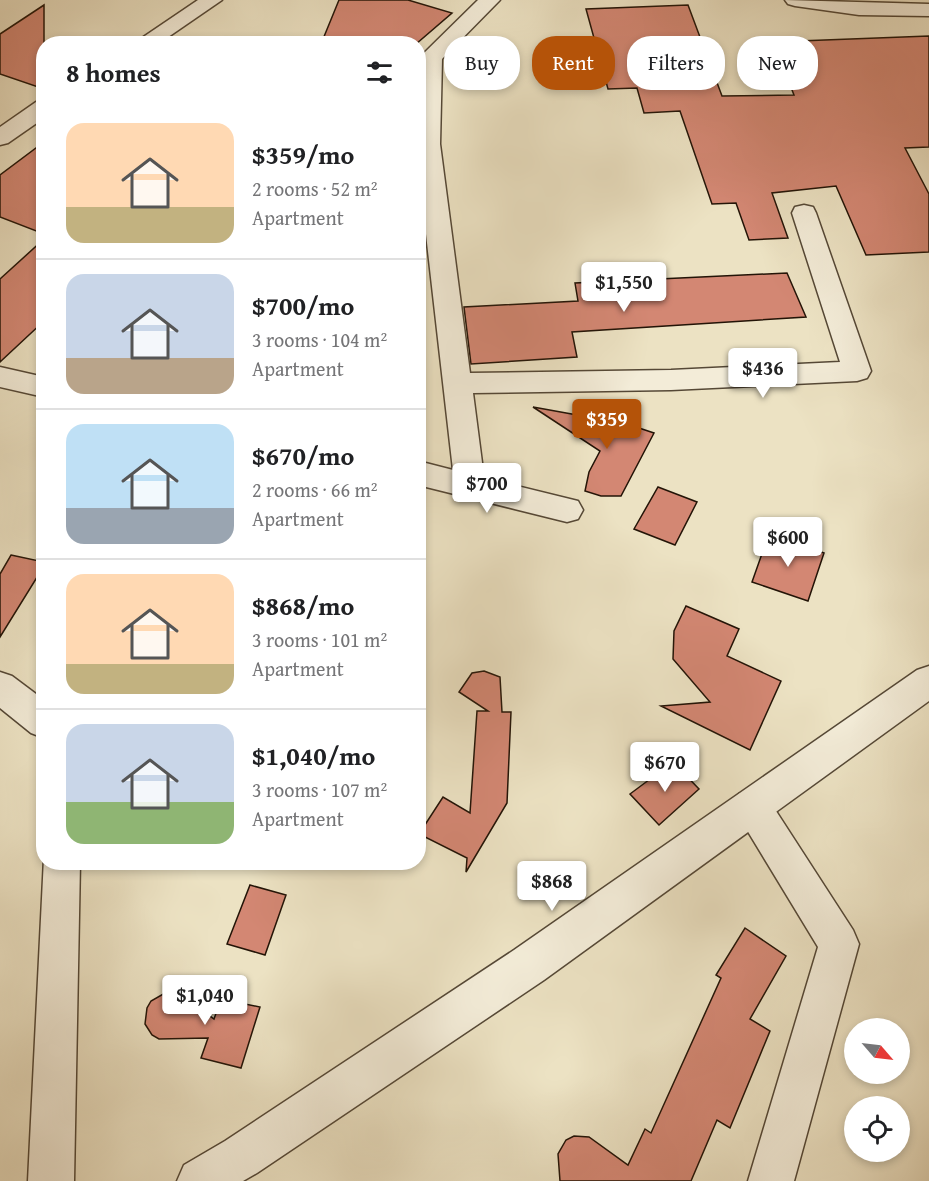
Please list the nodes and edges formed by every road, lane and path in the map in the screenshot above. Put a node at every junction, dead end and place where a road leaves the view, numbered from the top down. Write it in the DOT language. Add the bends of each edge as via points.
graph roads {
  1 [pos="212,0"];
  2 [pos="795,0"];
  3 [pos="482,2"];
  4 [pos="929,10"];
  5 [pos="156,36"];
  6 [pos="36,113"];
  7 [pos="426,114"];
  8 [pos="0,138"];
  9 [pos="426,163"];
  10 [pos="804,213"];
  11 [pos="0,377"];
  12 [pos="458,383"];
  13 [pos="36,385"];
  14 [pos="426,475"];
  15 [pos="470,484"];
  16 [pos="567,510"];
  17 [pos="929,681"];
  18 [pos="0,687"];
  19 [pos="36,716"];
  20 [pos="752,807"];
  21 [pos="61,870"];
  22 [pos="237,1169"];
  23 [pos="51,1181"];
  24 [pos="200,1181"];
  25 [pos="771,1181"];
  1 -- 5 [label="street"];
  2 -- 4 [label="street" via="860,9"];
  3 -- 7 [label="street" via="432,57"];
  6 -- 8 [label="street"];
  9 -- 12 [label="street"];
  10 -- 12 [label="street" via="857,371 671,380"];
  11 -- 13 [label="street"];
  12 -- 15 [label="street"];
  14 -- 15 [label="street"];
  15 -- 16 [label="street"];
  17 -- 20 [label="street"];
  18 -- 19 [label="street"];
  20 -- 22 [label="street"];
  20 -- 25 [label="street" via="838,944"];
  21 -- 23 [label="street"];
  22 -- 24 [label="street"];
}
